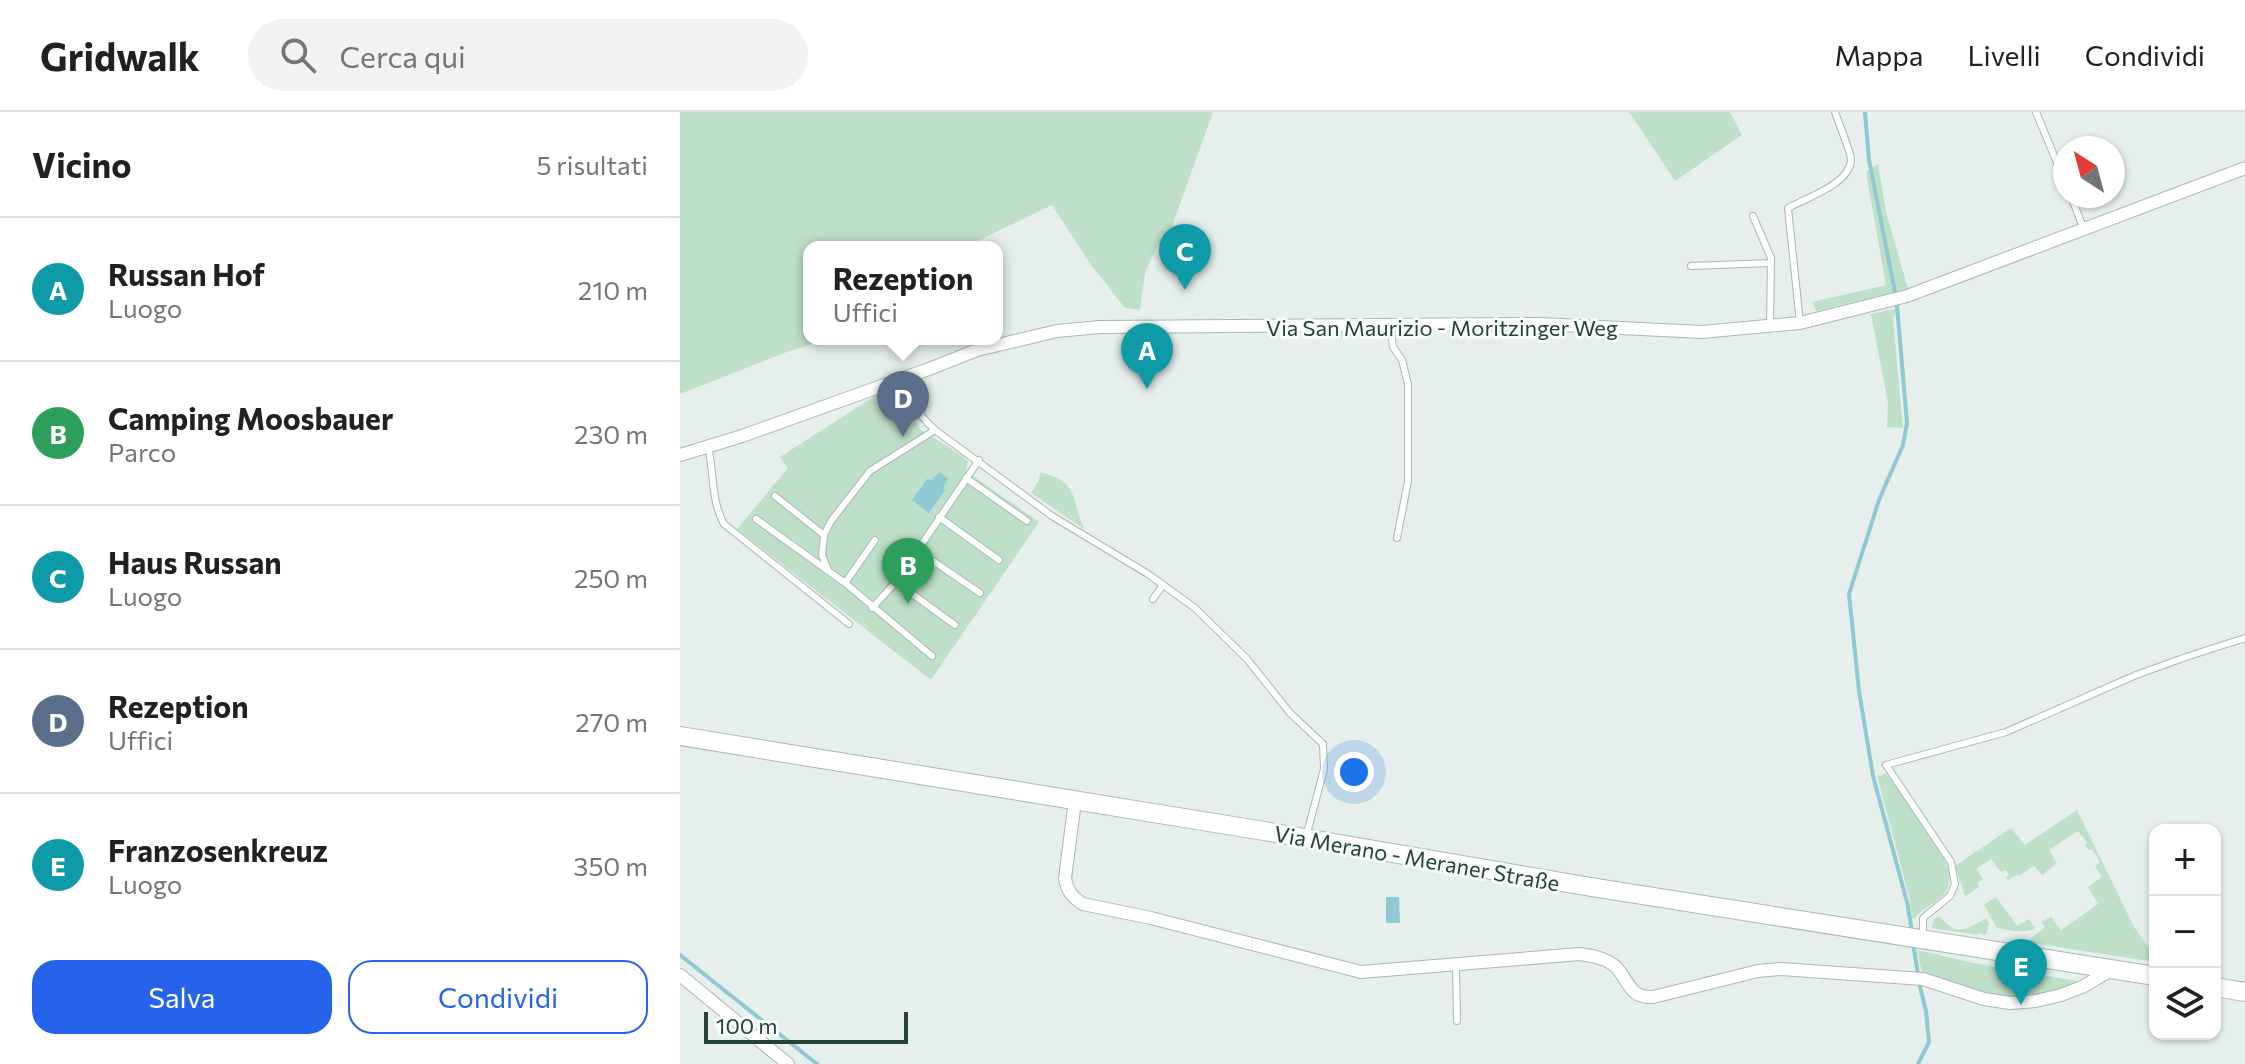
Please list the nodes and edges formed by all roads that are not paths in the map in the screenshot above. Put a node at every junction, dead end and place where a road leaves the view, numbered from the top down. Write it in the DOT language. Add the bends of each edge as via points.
graph roads {
  1 [pos="1835,112"];
  2 [pos="2036,112"];
  3 [pos="2053,153"];
  4 [pos="2245,168"];
  5 [pos="2076,208"];
  6 [pos="1753,216"];
  7 [pos="2084,230"];
  8 [pos="1771,263"];
  9 [pos="1691,266"];
  10 [pos="1800,323"];
  11 [pos="1390,324"];
  12 [pos="1770,326"];
  13 [pos="1003,343"];
  14 [pos="995,345"];
  15 [pos="904,377"];
  16 [pos="935,430"];
  17 [pos="708,446"];
  18 [pos="680,455"];
  19 [pos="979,460"];
  20 [pos="966,478"];
  21 [pos="775,496"];
  22 [pos="939,517"];
  23 [pos="756,519"];
  24 [pos="1027,521"];
  25 [pos="824,535"];
  26 [pos="1397,538"];
  27 [pos="875,540"];
  28 [pos="917,550"];
  29 [pos="999,560"];
  30 [pos="829,572"];
  31 [pos="896,582"];
  32 [pos="845,583"];
  33 [pos="1163,585"];
  34 [pos="980,593"];
  35 [pos="1153,599"];
  36 [pos="872,608"];
  37 [pos="849,624"];
  38 [pos="955,625"];
  39 [pos="2245,638"];
  40 [pos="932,656"];
  41 [pos="680,736"];
  42 [pos="1075,801"];
  43 [pos="1307,834"];
  44 [pos="1914,937"];
  45 [pos="1456,964"];
  46 [pos="2113,969"];
  47 [pos="680,975"];
  48 [pos="2149,975"];
  49 [pos="2221,988"];
  50 [pos="2245,992"];
  51 [pos="1457,1021"];
  52 [pos="788,1064"];
  1 -- 10 [label="lane" via="1851,160 1845,176 1788,208"];
  2 -- 3 [label="lane"];
  4 -- 7 [label="street, Via San Maurizio - Moritzinger Weg"];
  5 -- 7 [label="lane"];
  6 -- 8 [label="lane"];
  7 -- 10 [label="street, Via San Maurizio - Moritzinger Weg" via="1907,296"];
  8 -- 9 [label="lane"];
  8 -- 12 [label="lane"];
  10 -- 12 [label="street, Via San Maurizio - Moritzinger Weg"];
  11 -- 12 [label="street, Via San Maurizio - Moritzinger Weg" via="1702,332"];
  11 -- 13 [label="street, Via San Maurizio - Moritzinger Weg" via="1100,327"];
  11 -- 26 [label="lane" via="1408,384 1408,481"];
  14 -- 15 [label="street, Via San Maurizio - Moritzinger Weg"];
  15 -- 16 [label="lane" via="910,400"];
  15 -- 17 [label="street, Via San Maurizio - Moritzinger Weg"];
  16 -- 19 [label="lane"];
  16 -- 25 [label="lane" via="870,471"];
  17 -- 18 [label="street, Via San Maurizio - Moritzinger Weg"];
  17 -- 37 [label="lane" via="716,511 724,524"];
  19 -- 20 [label="lane"];
  19 -- 33 [label="lane" via="1052,516"];
  20 -- 22 [label="lane"];
  20 -- 24 [label="lane"];
  21 -- 25 [label="lane"];
  22 -- 28 [label="lane"];
  22 -- 29 [label="lane"];
  23 -- 30 [label="lane"];
  25 -- 30 [label="lane" via="822,555"];
  27 -- 32 [label="lane"];
  28 -- 31 [label="lane"];
  28 -- 34 [label="lane"];
  30 -- 32 [label="lane"];
  31 -- 36 [label="lane"];
  31 -- 38 [label="lane"];
  32 -- 36 [label="lane"];
  33 -- 35 [label="lane"];
  33 -- 43 [label="lane" via="1247,659 1323,744 1324,769"];
  36 -- 40 [label="lane"];
  39 -- 44 [label="lane" via="2136,675 2006,732 1886,765 1951,862 1955,884 1950,896 1923,918"];
  41 -- 42 [label="main road, Via Merano - Meraner Straße"];
  42 -- 43 [label="main road, Via Merano - Meraner Straße"];
  42 -- 45 [label="street" via="1065,878 1067,888 1083,904 1361,972"];
  43 -- 44 [label="main road, Via Merano - Meraner Straße" via="1591,887"];
  44 -- 46 [label="main road, Via Merano - Meraner Straße"];
  45 -- 46 [label="street" via="1580,954 1602,958 1643,997 1781,969 1918,978 2010,1003 2061,995"];
  45 -- 51 [label="lane"];
  46 -- 48 [label="main road, Via Merano - Meraner Straße"];
  47 -- 52 [label="street"];
  49 -- 50 [label="main road"];
}
